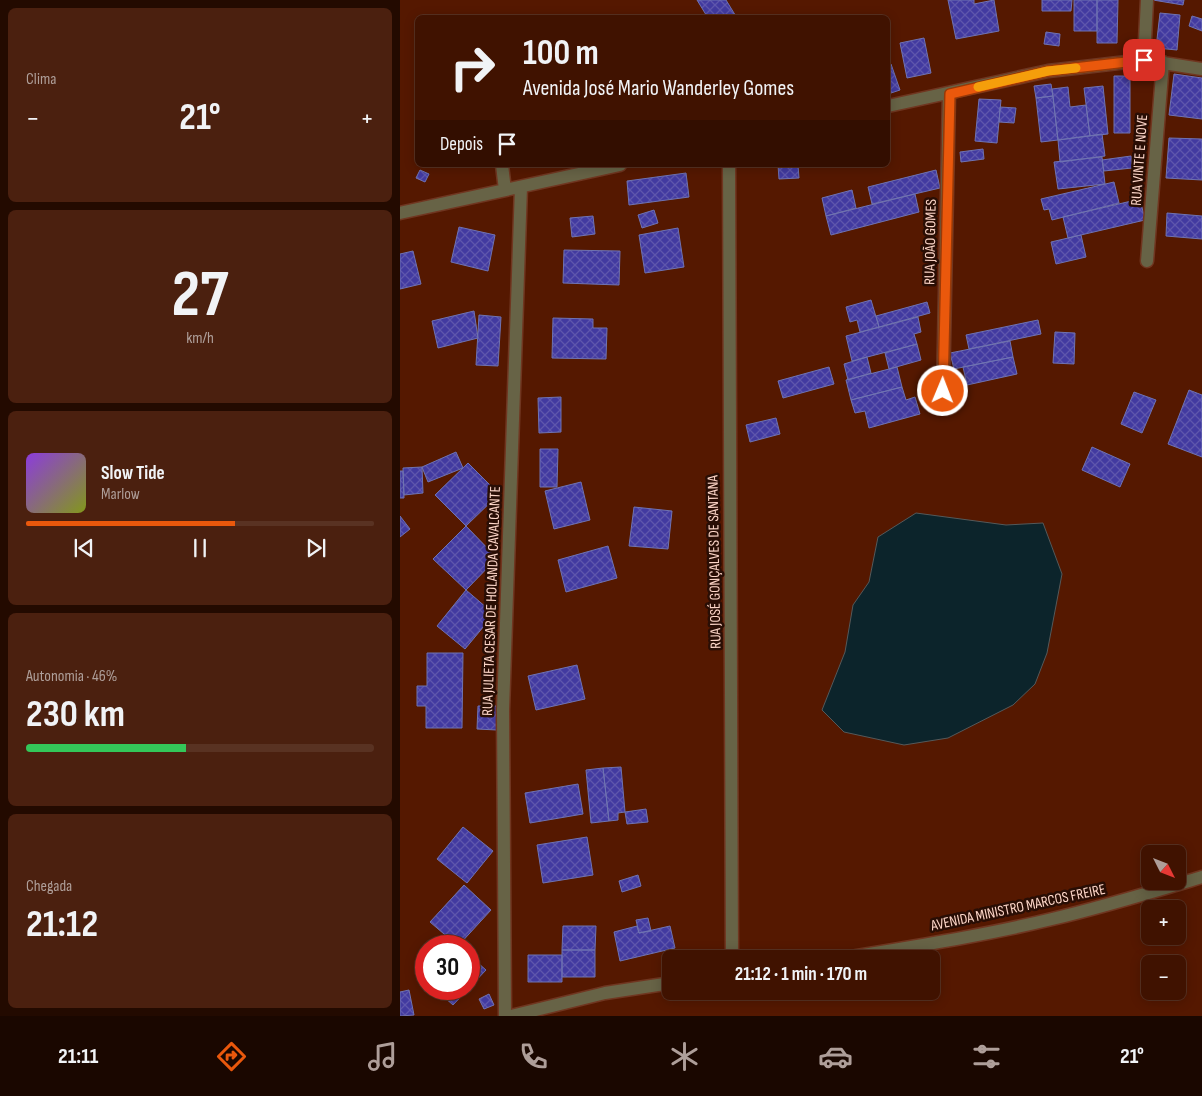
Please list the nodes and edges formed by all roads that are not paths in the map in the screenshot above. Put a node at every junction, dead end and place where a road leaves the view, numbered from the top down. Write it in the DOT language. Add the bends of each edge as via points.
graph roads {
  1 [pos="1147,0"];
  2 [pos="1144,60"];
  3 [pos="1163,62"];
  4 [pos="1202,69"];
  5 [pos="950,94"];
  6 [pos="890,106"];
  7 [pos="502,167"];
  8 [pos="611,167"];
  9 [pos="729,167"];
  10 [pos="521,187"];
  11 [pos="505,190"];
  12 [pos="400,213"];
  13 [pos="1147,261"];
  14 [pos="943,391"];
  15 [pos="1202,877"];
  16 [pos="732,950"];
  17 [pos="891,950"];
  18 [pos="662,984"];
  19 [pos="506,1016"];
  20 [pos="511,1016"];
  1 -- 2 [label="street"];
  2 -- 3 [label="street"];
  2 -- 5 [label="street" via="1048,71"];
  3 -- 4 [label="street"];
  3 -- 13 [label="street, RUA VINTE E NOVE"];
  5 -- 6 [label="street"];
  5 -- 14 [label="street, RUA JOÃO GOMES"];
  7 -- 11 [label="street"];
  8 -- 10 [label="street"];
  9 -- 16 [label="street, RUA JOSÉ GONÇALVES DE SANTANA"];
  10 -- 11 [label="street"];
  10 -- 19 [label="street, RUA JULIETA CESAR DE HOLANDA CAVALCANTE" via="503,710"];
  11 -- 12 [label="street"];
  15 -- 17 [label="street, AVENIDA MINISTRO MARCOS FREIRE" via="1051,919"];
  18 -- 20 [label="street" via="605,993"];
}
